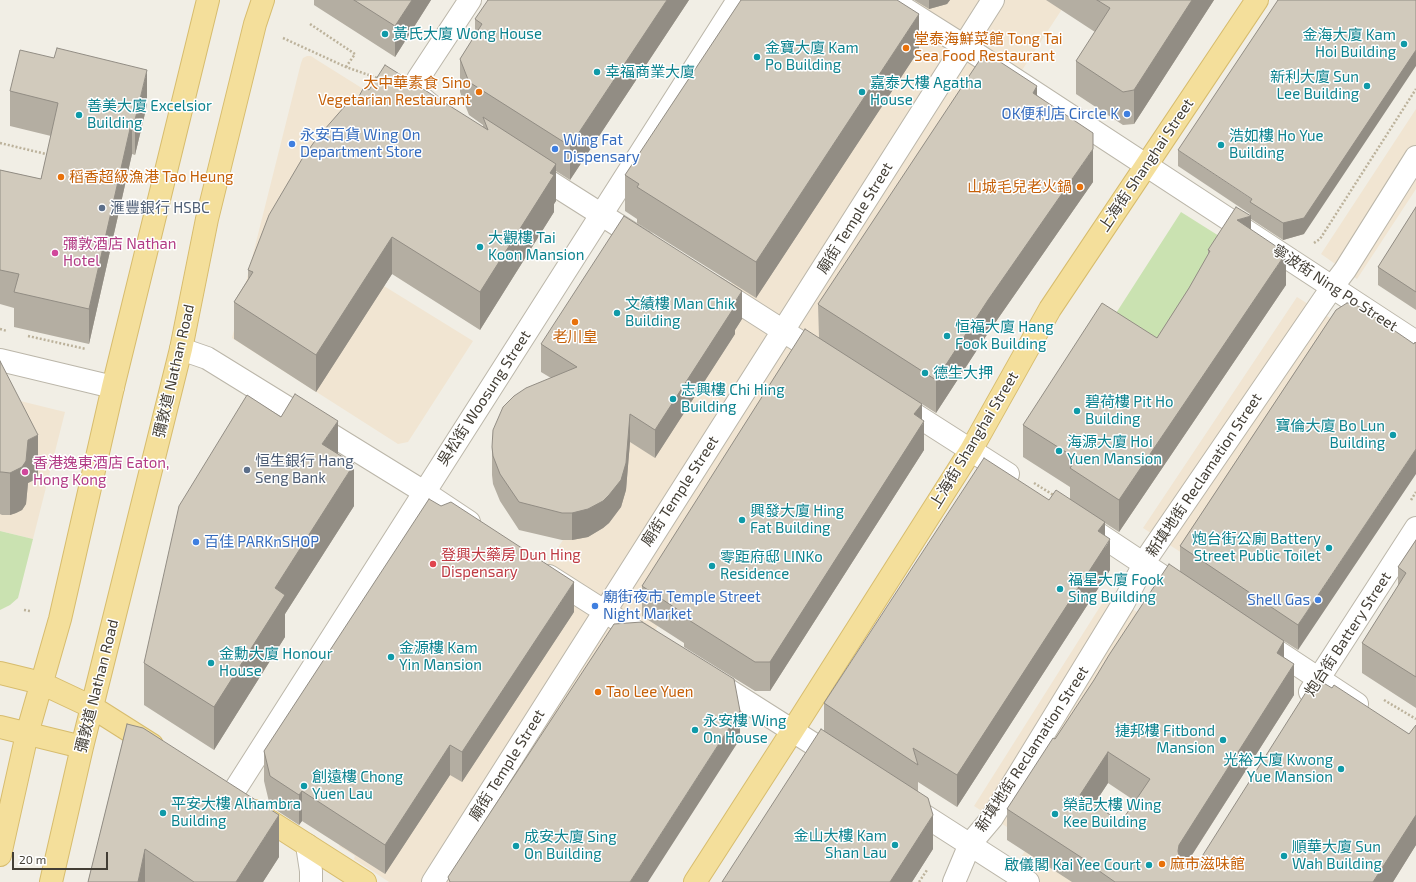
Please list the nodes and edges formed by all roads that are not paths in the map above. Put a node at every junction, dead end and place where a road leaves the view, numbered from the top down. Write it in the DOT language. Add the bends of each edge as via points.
graph roads {
  1 [pos="208,0"];
  2 [pos="263,0"];
  3 [pos="470,0"];
  4 [pos="738,0"];
  5 [pos="891,0"];
  6 [pos="993,0"];
  7 [pos="1257,0"];
  8 [pos="964,46"];
  9 [pos="450,118"];
  10 [pos="1416,157"];
  11 [pos="517,161"];
  12 [pos="1146,165"];
  13 [pos="602,214"];
  14 [pos="663,254"];
  15 [pos="703,279"];
  16 [pos="1333,286"];
  17 [pos="783,331"];
  18 [pos="1416,342"];
  19 [pos="181,349"];
  20 [pos="0,360"];
  21 [pos="844,369"];
  22 [pos="113,386"];
  23 [pos="877,390"];
  24 [pos="971,450"];
  25 [pos="1026,482"];
  26 [pos="424,492"];
  27 [pos="1066,508"];
  28 [pos="1416,528"];
  29 [pos="487,535"];
  30 [pos="532,564"];
  31 [pos="1144,564"];
  32 [pos="1203,603"];
  33 [pos="604,611"];
  34 [pos="1242,629"];
  35 [pos="663,648"];
  36 [pos="695,669"];
  37 [pos="0,673"];
  38 [pos="1319,679"];
  39 [pos="41,683"];
  40 [pos="1374,705"];
  41 [pos="92,707"];
  42 [pos="1299,710"];
  43 [pos="0,727"];
  44 [pos="794,730"];
  45 [pos="27,734"];
  46 [pos="82,747"];
  47 [pos="167,754"];
  48 [pos="854,770"];
  49 [pos="211,783"];
  50 [pos="892,795"];
  51 [pos="231,796"];
  52 [pos="970,844"];
  53 [pos="307,846"];
  54 [pos="0,855"];
  55 [pos="51,882"];
  56 [pos="311,882"];
  57 [pos="365,882"];
  58 [pos="432,882"];
  59 [pos="695,882"];
  60 [pos="954,882"];
  61 [pos="1028,882"];
  1 -- 22 [label="main road"];
  2 -- 19 [label="main road, 彌敦道 Nathan Road" via="207,219"];
  3 -- 9 [label="street" via="418,79 417,90 422,98"];
  4 -- 13 [label="street, 吳松街 Woosung Street"];
  5 -- 8 [label="street, 寧波街 Ning Po Street"];
  6 -- 8 [label="street, 廟街 Temple Street"];
  7 -- 12 [label="main road, 上海街 Shanghai Street"];
  8 -- 12 [label="street, 寧波街 Ning Po Street"];
  8 -- 17 [label="street, 廟街 Temple Street"];
  10 -- 16 [label="street, 新填地街 Reclamation Street"];
  11 -- 13 [label="street"];
  12 -- 16 [label="street, 寧波街 Ning Po Street"];
  12 -- 24 [label="main road, 上海街 Shanghai Street" via="1050,310"];
  13 -- 14 [label="street"];
  13 -- 26 [label="street, 吳松街 Woosung Street"];
  15 -- 17 [label="street"];
  16 -- 18 [label="street, 寧波街 Ning Po Street"];
  16 -- 31 [label="street, 新填地街 Reclamation Street"];
  17 -- 21 [label="street"];
  17 -- 33 [label="street, 廟街 Temple Street"];
  19 -- 26 [label="street" via="207,358"];
  19 -- 41 [label="main road, 彌敦道 Nathan Road"];
  20 -- 22 [label="street"];
  22 -- 39 [label="main road" via="60,619"];
  23 -- 24 [label="street"];
  24 -- 25 [label="street"];
  24 -- 44 [label="main road, 上海街 Shanghai Street"];
  26 -- 29 [label="street"];
  26 -- 51 [label="street, 吳松街 Woosung Street"];
  27 -- 31 [label="street"];
  28 -- 38 [label="street, 炮台街 Battery Street"];
  30 -- 33 [label="street"];
  31 -- 32 [label="street"];
  31 -- 52 [label="street, 新填地街 Reclamation Street" via="1123,604 992,818"];
  33 -- 35 [label="street"];
  33 -- 58 [label="street, 廟街 Temple Street"];
  34 -- 38 [label="street"];
  36 -- 44 [label="street"];
  37 -- 39 [label="main road"];
  38 -- 40 [label="street"];
  38 -- 42 [label="street, 炮台街 Battery Street"];
  39 -- 41 [label="main road"];
  39 -- 45 [label="main road"];
  41 -- 46 [label="main road, 彌敦道 Nathan Road"];
  41 -- 47 [label="main road"];
  43 -- 45 [label="main road"];
  44 -- 48 [label="street"];
  44 -- 59 [label="main road, 上海街 Shanghai Street"];
  45 -- 46 [label="main road"];
  45 -- 54 [label="main road"];
  46 -- 55 [label="main road, 彌敦道 Nathan Road"];
  49 -- 51 [label="main road"];
  50 -- 52 [label="street"];
  51 -- 53 [label="main road"];
  52 -- 60 [label="street, 新填地街 Reclamation Street"];
  52 -- 61 [label="street"];
  53 -- 56 [label="street"];
  53 -- 57 [label="main road"];
}
